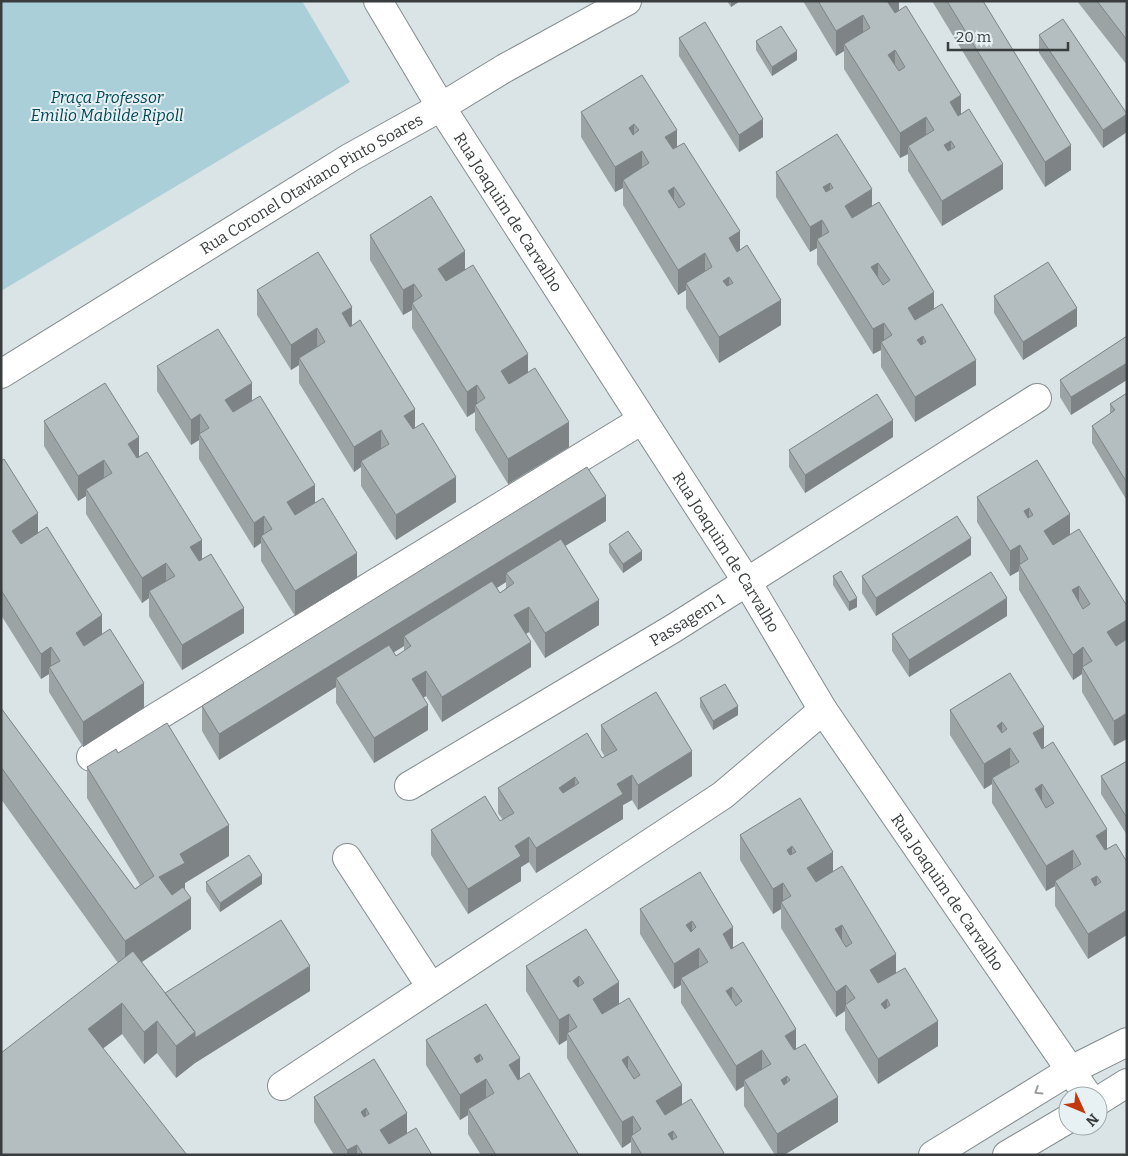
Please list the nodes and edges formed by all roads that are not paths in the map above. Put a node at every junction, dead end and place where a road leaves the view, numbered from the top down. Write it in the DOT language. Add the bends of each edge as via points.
graph roads {
  1 [pos="378,1"];
  2 [pos="627,1"];
  3 [pos="441,107"];
  4 [pos="1,374"];
  5 [pos="1036,398"];
  6 [pos="642,420"];
  7 [pos="747,582"];
  8 [pos="823,710"];
  9 [pos="91,757"];
  10 [pos="409,786"];
  11 [pos="347,858"];
  12 [pos="431,987"];
  13 [pos="1127,1042"];
  14 [pos="1071,1070"];
  15 [pos="1127,1083"];
  16 [pos="282,1086"];
  17 [pos="1081,1086"];
  18 [pos="1108,1095"];
  19 [pos="1058,1125"];
  20 [pos="933,1155"];
  21 [pos="1007,1155"];
  1 -- 3 [label="street, Rua Joaquim de Carvalho"];
  2 -- 3 [label="street, Rua Coronel Otaviano Pinto Soares"];
  3 -- 4 [label="street, Rua Coronel Otaviano Pinto Soares" via="351,157"];
  3 -- 6 [label="street, Rua Joaquim de Carvalho"];
  5 -- 7 [label="street, Passagem 1"];
  6 -- 7 [label="street, Rua Joaquim de Carvalho"];
  6 -- 9 [label="street"];
  7 -- 8 [label="street, Rua Joaquim de Carvalho"];
  7 -- 10 [label="street, Passagem 1"];
  8 -- 12 [label="street" via="723,796"];
  8 -- 14 [label="street, Rua Joaquim de Carvalho"];
  11 -- 12 [label="street"];
  12 -- 16 [label="street"];
  13 -- 14 [label="street"];
  14 -- 17 [label="street, Rua Joaquim de Carvalho"];
  14 -- 20 [label="street, one-way"];
  15 -- 18 [label="street"];
  19 -- 21 [label="street"];
}
